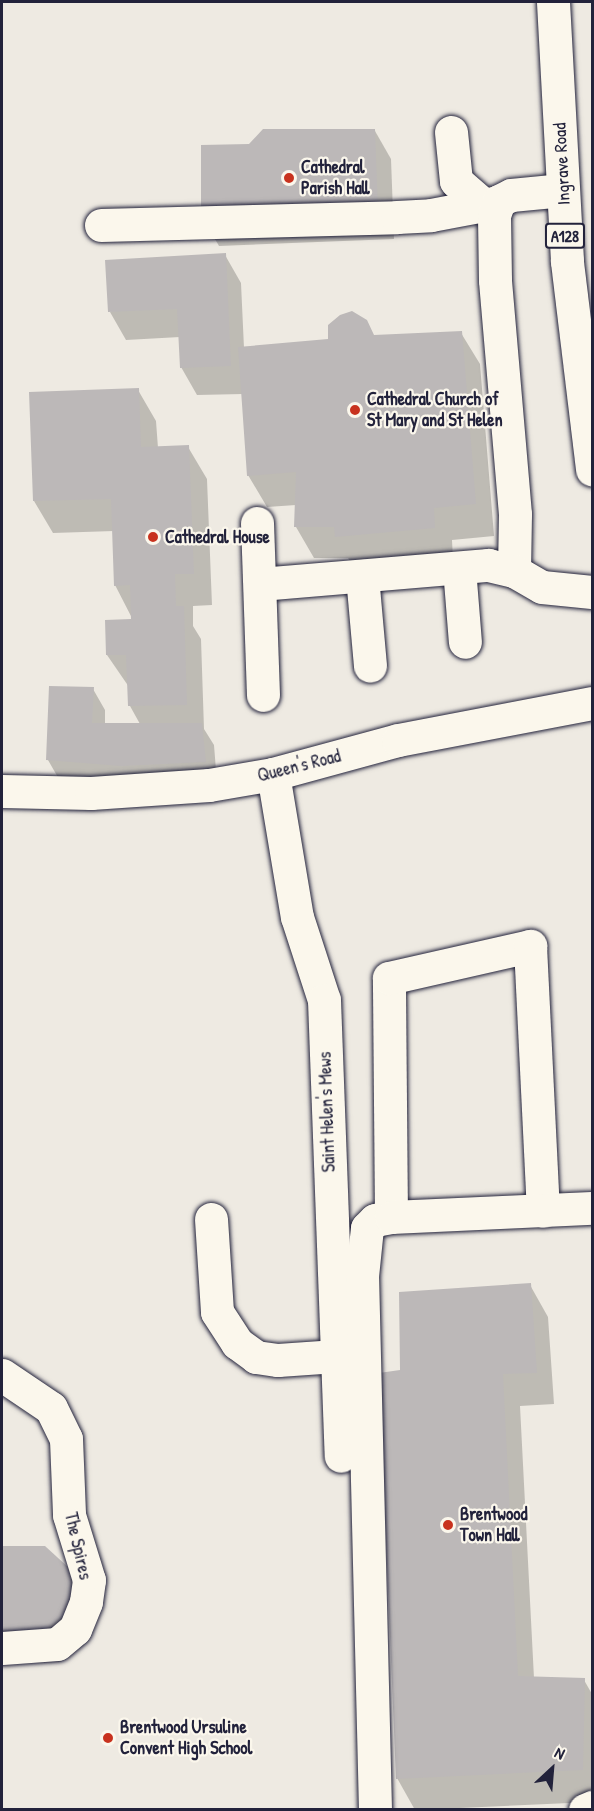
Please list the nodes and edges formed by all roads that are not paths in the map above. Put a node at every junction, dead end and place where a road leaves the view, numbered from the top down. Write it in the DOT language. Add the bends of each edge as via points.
graph roads {
  1 [pos="553,2"];
  2 [pos="451,132"];
  3 [pos="563,189"];
  4 [pos="491,203"];
  5 [pos="101,225"];
  6 [pos="592,470"];
  7 [pos="257,523"];
  8 [pos="459,568"];
  9 [pos="514,571"];
  10 [pos="362,576"];
  11 [pos="260,584"];
  12 [pos="592,592"];
  13 [pos="465,642"];
  14 [pos="370,666"];
  15 [pos="263,695"];
  16 [pos="592,703"];
  17 [pos="273,774"];
  18 [pos="2,791"];
  19 [pos="592,1208"];
  20 [pos="543,1211"];
  21 [pos="391,1216"];
  22 [pos="211,1219"];
  23 [pos="336,1356"];
  24 [pos="2,1375"];
  25 [pos="341,1456"];
  26 [pos="2,1648"];
  27 [pos="592,1807"];
  28 [pos="375,1809"];
  29 [pos="585,1809"];
  1 -- 3 [label="street, Ingrave Road / A128"];
  2 -- 4 [label="street" via="456,181"];
  3 -- 4 [label="street" via="511,195"];
  3 -- 6 [label="street, Ingrave Road / A128" via="567,262"];
  4 -- 5 [label="street" via="431,216"];
  4 -- 9 [label="street" via="515,514"];
  7 -- 11 [label="street"];
  8 -- 9 [label="street" via="488,565"];
  8 -- 10 [label="street"];
  8 -- 13 [label="street"];
  9 -- 12 [label="street" via="542,587"];
  10 -- 11 [label="street"];
  10 -- 14 [label="street"];
  11 -- 15 [label="street"];
  16 -- 17 [label="street, Queen's Road" via="398,741"];
  17 -- 18 [label="street, Queen's Road" via="168,789 91,793"];
  17 -- 23 [label="street, Saint Helen's Mews" via="297,917 324,1000"];
  19 -- 20 [label="street"];
  20 -- 21 [label="street"];
  20 -- 21 [label="street" via="530,946 389,978"];
  21 -- 28 [label="street" via="375,1220 367,1228 362,1276"];
  22 -- 23 [label="street" via="217,1312 237,1343 256,1357 278,1360"];
  23 -- 25 [label="street, Saint Helen's Mews"];
  24 -- 26 [label="street, The Spires" via="51,1408 66,1439 69,1515 89,1580 86,1602 75,1629 57,1644"];
  27 -- 29 [label="street"];
}
